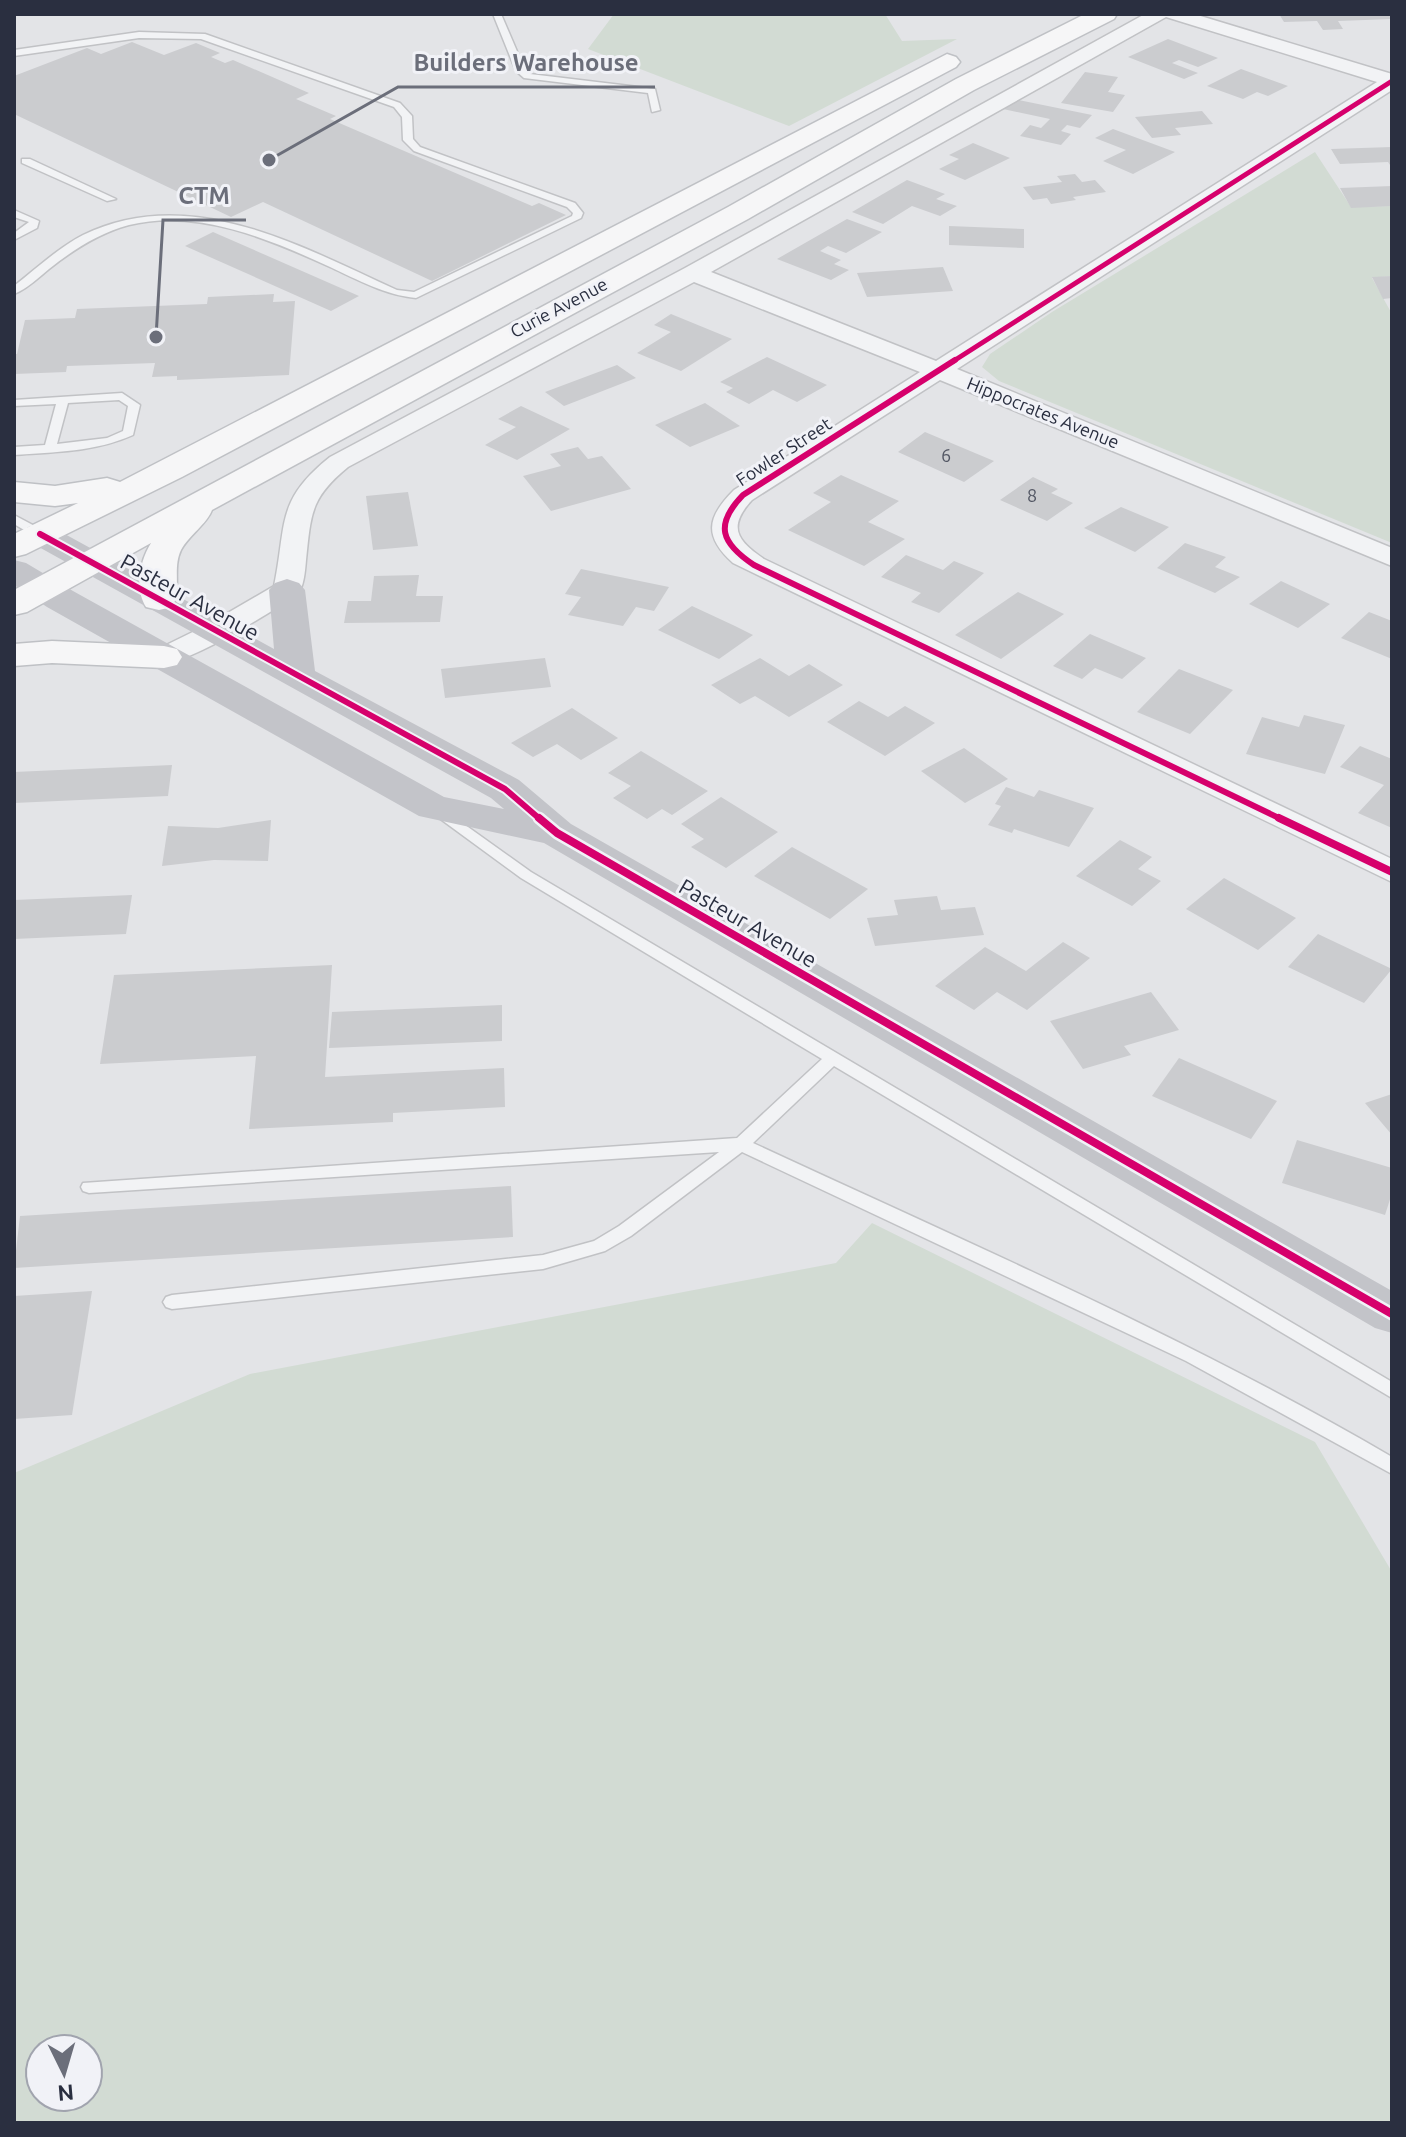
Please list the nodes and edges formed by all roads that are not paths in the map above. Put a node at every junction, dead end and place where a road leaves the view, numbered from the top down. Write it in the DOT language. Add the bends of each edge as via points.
graph roads {
  1 [pos="497,14"];
  2 [pos="1105,14"];
  3 [pos="1159,14"];
  4 [pos="1174,14"];
  5 [pos="967,51"];
  6 [pos="14,53"];
  7 [pos="1392,80"];
  8 [pos="655,110"];
  9 [pos="20,158"];
  10 [pos="14,167"];
  11 [pos="111,199"];
  12 [pos="14,213"];
  13 [pos="14,237"];
  14 [pos="693,273"];
  15 [pos="16,287"];
  16 [pos="940,371"];
  17 [pos="63,399"];
  18 [pos="14,403"];
  19 [pos="50,448"];
  20 [pos="14,451"];
  21 [pos="170,470"];
  22 [pos="14,492"];
  23 [pos="215,492"];
  24 [pos="23,533"];
  25 [pos="1392,558"];
  26 [pos="88,563"];
  27 [pos="24,587"];
  28 [pos="287,590"];
  29 [pos="159,599"];
  30 [pos="217,631"];
  31 [pos="14,655"];
  32 [pos="164,657"];
  33 [pos="298,678"];
  34 [pos="433,807"];
  35 [pos="557,833"];
  36 [pos="1392,872"];
  37 [pos="832,1058"];
  38 [pos="741,1144"];
  39 [pos="89,1187"];
  40 [pos="172,1302"];
  41 [pos="1392,1314"];
  42 [pos="1390,1390"];
  43 [pos="1392,1466"];
  1 -- 8 [label="lane" via="527,76 652,91"];
  2 -- 23 [label="main road, Curie Avenue" via="942,97 740,212"];
  3 -- 14 [label="street, Curie Avenue"];
  4 -- 7 [label="street"];
  5 -- 21 [label="main road, Curie Avenue"];
  6 -- 15 [label="lane" via="139,35 212,38 397,105 407,116 408,140 417,149 571,205 578,213 416,295 395,293 235,225 180,217 140,219 98,232"];
  7 -- 16 [label="street, Fowler Street"];
  9 -- 10 [label="lane"];
  9 -- 11 [label="lane"];
  12 -- 13 [label="lane" via="34,221"];
  14 -- 16 [label="street, Hippocrates Avenue"];
  14 -- 28 [label="street, Curie Avenue" via="327,470 297,508"];
  16 -- 25 [label="street, Hippocrates Avenue"];
  16 -- 36 [label="street, Fowler Street" via="734,503 724,529 739,556"];
  17 -- 18 [label="lane"];
  17 -- 19 [label="lane"];
  17 -- 19 [label="lane" via="122,396 134,405 129,433 110,441"];
  19 -- 20 [label="lane"];
  21 -- 22 [label="main road" via="83,494"];
  21 -- 24 [label="main road, Curie Avenue"];
  23 -- 26 [label="main road, Curie Avenue"];
  23 -- 29 [label="main road" via="181,526 158,560"];
  24 -- 26 [label="street, Pasteur Avenue"];
  26 -- 27 [label="main road, Curie Avenue"];
  26 -- 29 [label="street, Pasteur Avenue"];
  27 -- 32 [label="street, Pasteur Avenue"];
  28 -- 30 [label="street"];
  28 -- 33 [label="street"];
  29 -- 30 [label="street, Pasteur Avenue"];
  30 -- 32 [label="street"];
  30 -- 33 [label="street, Pasteur Avenue"];
  31 -- 32 [label="main road"];
  32 -- 34 [label="street, Pasteur Avenue"];
  33 -- 35 [label="street, Pasteur Avenue" via="505,789"];
  34 -- 35 [label="street, Pasteur Avenue"];
  34 -- 37 [label="lane" via="526,875"];
  35 -- 41 [label="street, Pasteur Avenue"];
  37 -- 38 [label="lane"];
  37 -- 42 [label="lane"];
  38 -- 39 [label="lane"];
  38 -- 40 [label="lane" via="625,1231 599,1246 557,1258"];
  38 -- 43 [label="lane" via="1192,1356"];
}
